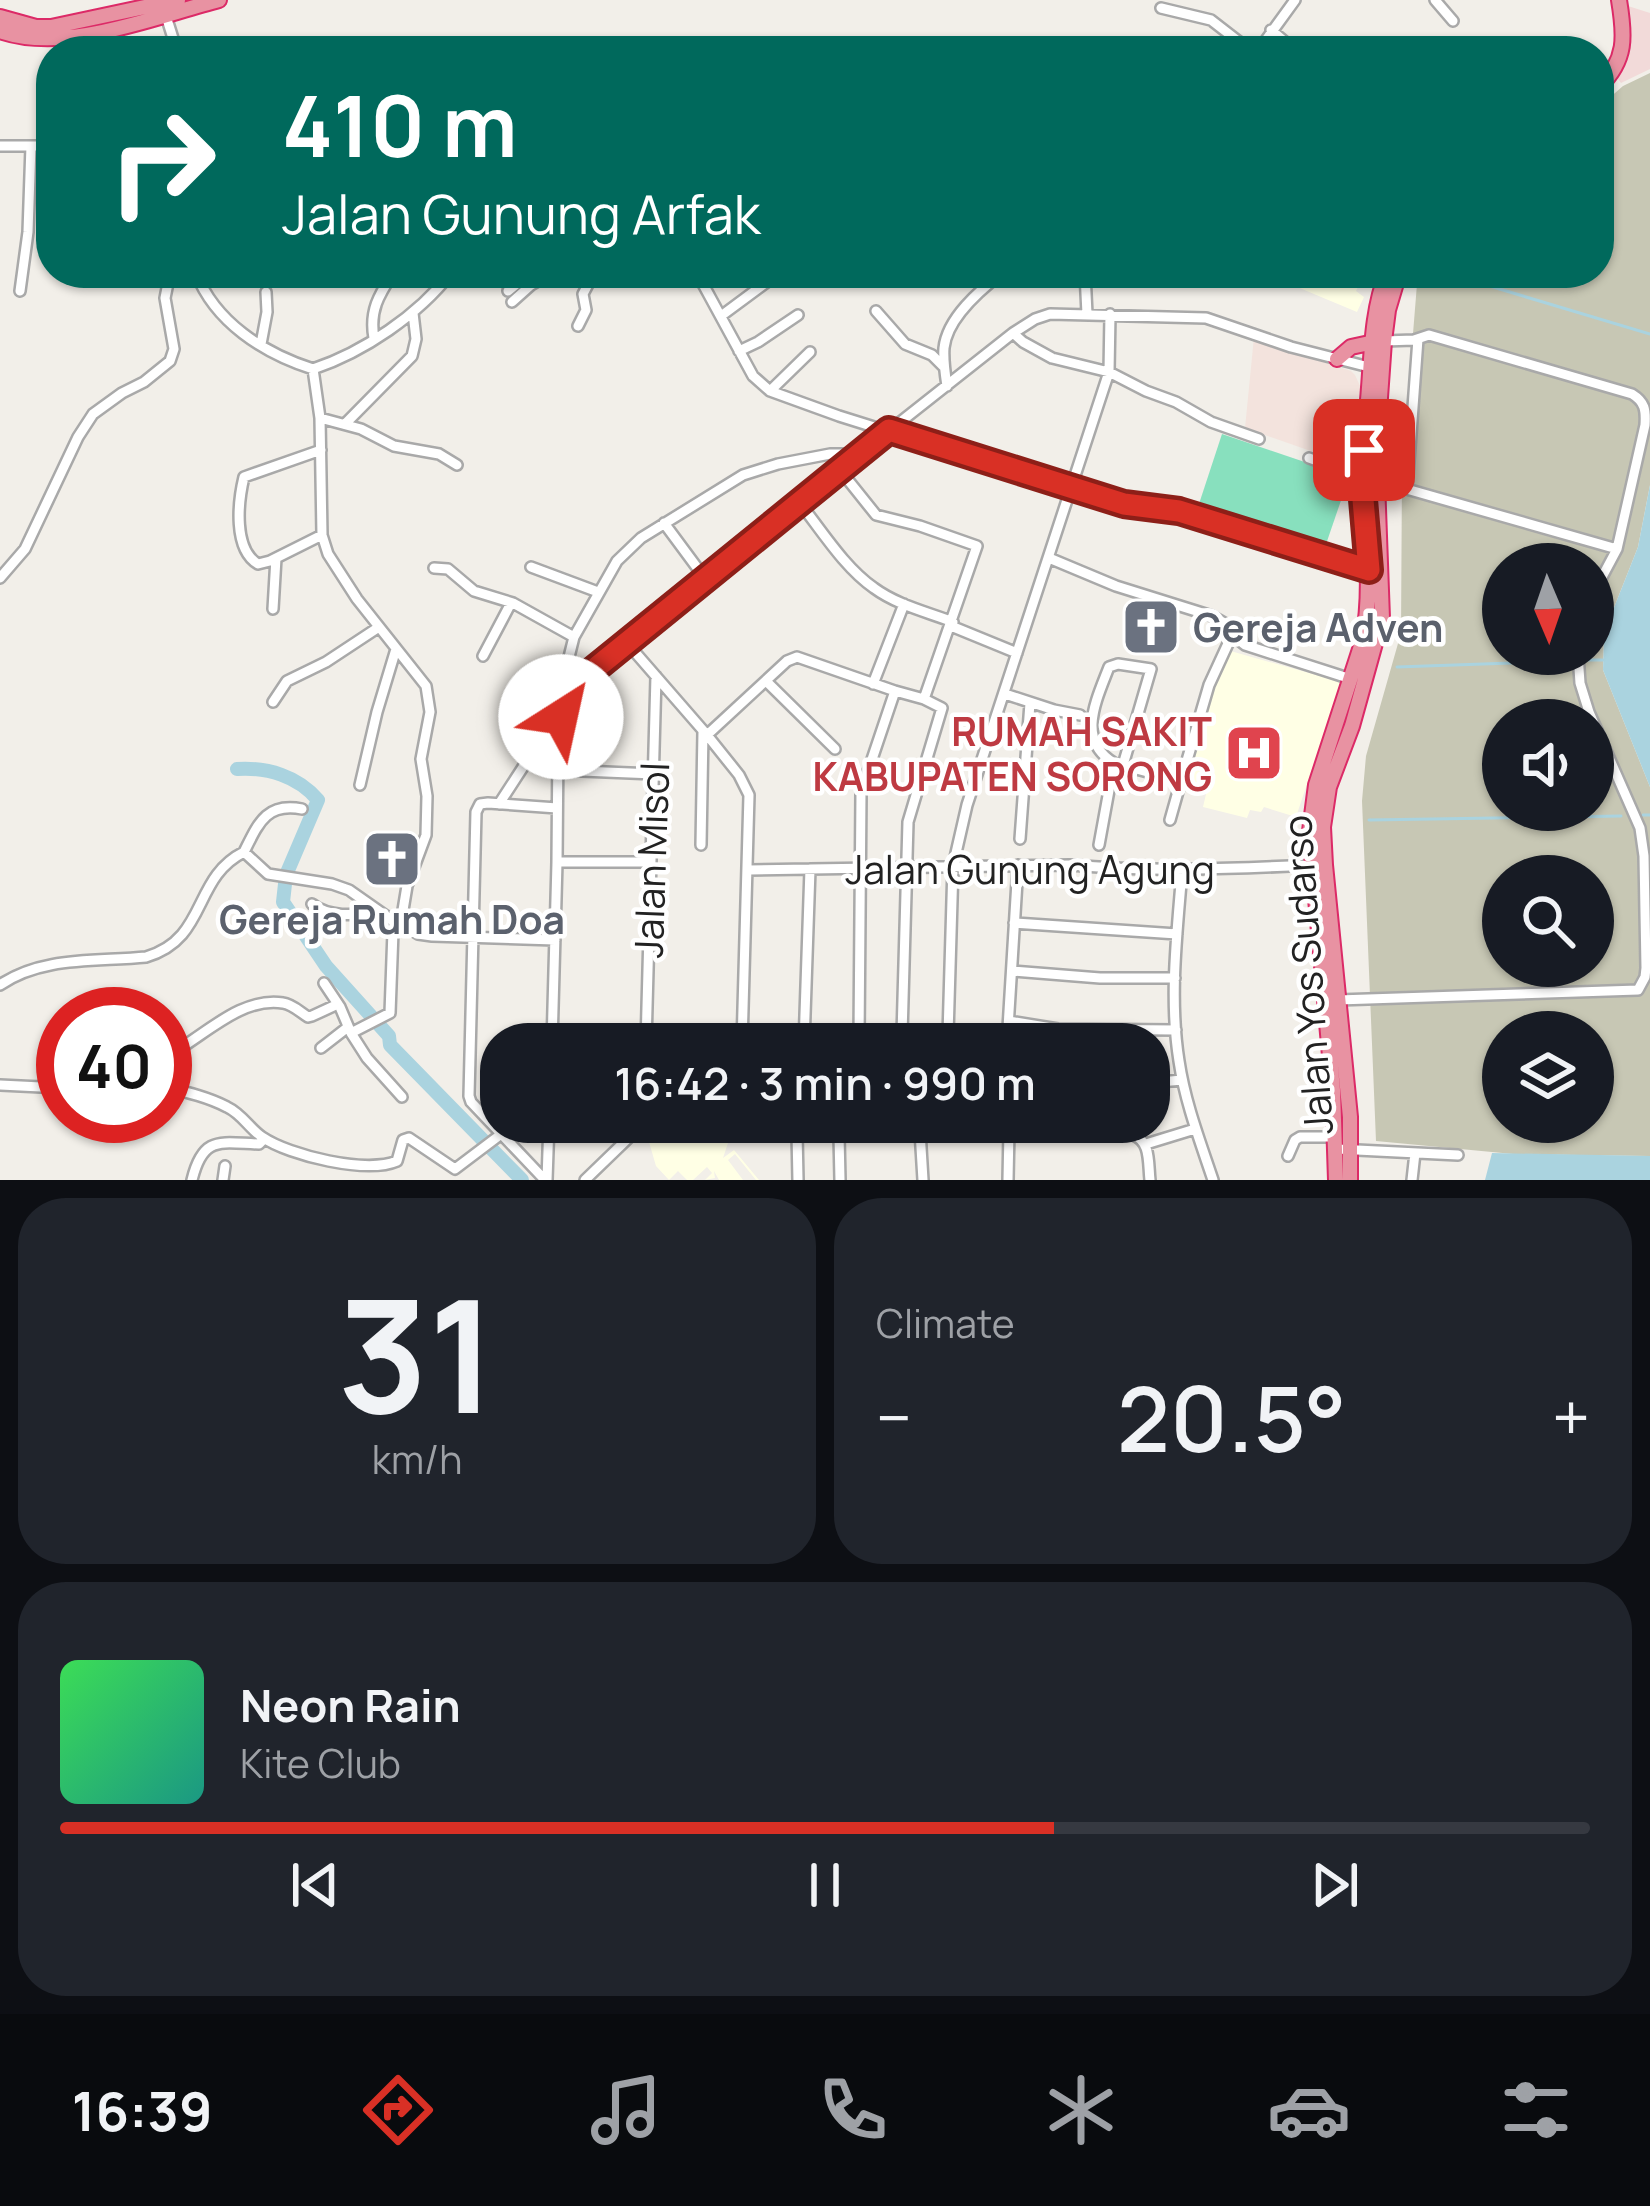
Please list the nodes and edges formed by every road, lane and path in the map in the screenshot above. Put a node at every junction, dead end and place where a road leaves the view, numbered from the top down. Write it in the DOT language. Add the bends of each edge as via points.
graph roads {
  1 [pos="219,0"];
  2 [pos="1294,0"];
  3 [pos="1435,0"];
  4 [pos="1614,0"];
  5 [pos="169,7"];
  6 [pos="1161,8"];
  7 [pos="0,17"];
  8 [pos="1453,21"];
  9 [pos="1271,30"];
  10 [pos="0,31"];
  11 [pos="66,36"];
  12 [pos="1233,36"];
  13 [pos="1266,36"];
  14 [pos="1278,36"];
  15 [pos="1613,36"];
  16 [pos="36,40"];
  17 [pos="1614,70"];
  18 [pos="1,146"];
  19 [pos="31,146"];
  20 [pos="36,146"];
  21 [pos="167,288"];
  22 [pos="201,288"];
  23 [pos="385,288"];
  24 [pos="438,288"];
  25 [pos="586,288"];
  26 [pos="707,288"];
  27 [pos="759,288"];
  28 [pos="987,288"];
  29 [pos="1086,288"];
  30 [pos="1383,288"];
  31 [pos="1395,288"];
  32 [pos="20,291"];
  33 [pos="266,292"];
  34 [pos="876,311"];
  35 [pos="413,313"];
  36 [pos="1087,314"];
  37 [pos="1110,314"];
  38 [pos="798,315"];
  39 [pos="721,316"];
  40 [pos="578,326"];
  41 [pos="1012,333"];
  42 [pos="374,338"];
  43 [pos="1418,339"];
  44 [pos="1379,341"];
  45 [pos="261,344"];
  46 [pos="739,351"];
  47 [pos="810,352"];
  48 [pos="1337,358"];
  49 [pos="944,368"];
  50 [pos="1376,368"];
  51 [pos="313,369"];
  52 [pos="1109,372"];
  53 [pos="947,386"];
  54 [pos="770,391"];
  55 [pos="320,418"];
  56 [pos="345,424"];
  57 [pos="889,430"];
  58 [pos="1259,439"];
  59 [pos="321,450"];
  60 [pos="1309,458"];
  61 [pos="850,461"];
  62 [pos="457,465"];
  63 [pos="840,470"];
  64 [pos="1368,478"];
  65 [pos="1072,489"];
  66 [pos="1407,489"];
  67 [pos="799,502"];
  68 [pos="664,523"];
  69 [pos="322,536"];
  70 [pos="1617,550"];
  71 [pos="1614,556"];
  72 [pos="276,558"];
  73 [pos="1049,558"];
  74 [pos="531,567"];
  75 [pos="434,568"];
  76 [pos="1,572"];
  77 [pos="1376,572"];
  78 [pos="704,578"];
  79 [pos="598,592"];
  80 [pos="511,603"];
  81 [pos="904,604"];
  82 [pos="274,609"];
  83 [pos="952,624"];
  84 [pos="379,627"];
  85 [pos="1232,635"];
  86 [pos="574,637"];
  87 [pos="627,643"];
  88 [pos="396,650"];
  89 [pos="1017,653"];
  90 [pos="483,656"];
  91 [pos="1579,675"];
  92 [pos="656,676"];
  93 [pos="1351,679"];
  94 [pos="766,681"];
  95 [pos="873,684"];
  96 [pos="895,691"];
  97 [pos="1005,694"];
  98 [pos="924,699"];
  99 [pos="567,701"];
  100 [pos="273,702"];
  101 [pos="1030,703"];
  102 [pos="1080,715"];
  103 [pos="561,717"];
  104 [pos="705,733"];
  105 [pos="835,749"];
  106 [pos="1119,764"];
  107 [pos="558,770"];
  108 [pos="654,774"];
  109 [pos="1182,778"];
  110 [pos="360,785"];
  111 [pos="1323,786"];
  112 [pos="499,804"];
  113 [pos="557,808"];
  114 [pos="302,809"];
  115 [pos="1170,820"];
  116 [pos="1020,839"];
  117 [pos="701,845"];
  118 [pos="1099,845"];
  119 [pos="244,852"];
  120 [pos="557,862"];
  121 [pos="651,862"];
  122 [pos="1018,865"];
  123 [pos="1311,865"];
  124 [pos="953,866"];
  125 [pos="862,867"];
  126 [pos="908,867"];
  127 [pos="810,869"];
  128 [pos="749,870"];
  129 [pos="1182,871"];
  130 [pos="312,904"];
  131 [pos="373,909"];
  132 [pos="400,921"];
  133 [pos="1014,922"];
  134 [pos="1177,934"];
  135 [pos="474,938"];
  136 [pos="555,940"];
  137 [pos="1012,970"];
  138 [pos="1175,978"];
  139 [pos="324,983"];
  140 [pos="0,985"];
  141 [pos="1338,1000"];
  142 [pos="338,1004"];
  143 [pos="1009,1022"];
  144 [pos="552,1023"];
  145 [pos="647,1023"];
  146 [pos="743,1023"];
  147 [pos="805,1023"];
  148 [pos="856,1023"];
  149 [pos="902,1023"];
  150 [pos="948,1023"];
  151 [pos="350,1030"];
  152 [pos="1176,1030"];
  153 [pos="192,1042"];
  154 [pos="321,1048"];
  155 [pos="1182,1080"];
  156 [pos="1170,1081"];
  157 [pos="0,1085"];
  158 [pos="36,1088"];
  159 [pos="192,1093"];
  160 [pos="402,1097"];
  161 [pos="480,1115"];
  162 [pos="1196,1129"];
  163 [pos="264,1139"];
  164 [pos="490,1143"];
  165 [pos="504,1143"];
  166 [pos="548,1143"];
  167 [pos="623,1143"];
  168 [pos="796,1143"];
  169 [pos="839,1143"];
  170 [pos="920,1143"];
  171 [pos="1005,1143"];
  172 [pos="1146,1144"];
  173 [pos="1342,1145"];
  174 [pos="1415,1153"];
  175 [pos="1288,1156"];
  176 [pos="1457,1156"];
  177 [pos="225,1166"];
  178 [pos="192,1180"];
  179 [pos="223,1180"];
  180 [pos="546,1180"];
  181 [pos="584,1180"];
  182 [pos="798,1180"];
  183 [pos="840,1180"];
  184 [pos="922,1180"];
  185 [pos="1008,1180"];
  186 [pos="1150,1180"];
  187 [pos="1213,1180"];
  188 [pos="1336,1180"];
  189 [pos="1350,1180"];
  190 [pos="1412,1180"];
  1 -- 5 [label="highway"];
  2 -- 9 [label="street"];
  3 -- 8 [label="street"];
  4 -- 15 [label="highway"];
  4 -- 17 [label="highway" via="1622,20"];
  5 -- 7 [label="highway" via="51,27"];
  5 -- 11 [label="highway"];
  6 -- 12 [label="street" via="1211,20"];
  9 -- 13 [label="street"];
  9 -- 14 [label="street"];
  10 -- 16 [label="highway"];
  18 -- 19 [label="street"];
  19 -- 20 [label="street"];
  19 -- 32 [label="street"];
  21 -- 76 [label="street" via="170,361 93,414 25,549"];
  22 -- 45 [label="street" via="225,320"];
  23 -- 42 [label="street" via="374,308"];
  24 -- 35 [label="street"];
  25 -- 40 [label="street"];
  26 -- 39 [label="street"];
  27 -- 39 [label="street"];
  28 -- 49 [label="street" via="946,336"];
  29 -- 36 [label="street"];
  30 -- 44 [label="highway, Jalan Yos Sudarso"];
  31 -- 44 [label="highway, Jalan Yos Sudarso"];
  33 -- 45 [label="street"];
  34 -- 49 [label="street" via="905,344"];
  35 -- 42 [label="street"];
  35 -- 56 [label="street" via="412,356"];
  36 -- 37 [label="street"];
  36 -- 41 [label="street" via="1050,314"];
  37 -- 48 [label="street" via="1206,318"];
  37 -- 52 [label="street"];
  38 -- 46 [label="street"];
  39 -- 46 [label="street"];
  41 -- 52 [label="street" via="1052,358"];
  41 -- 53 [label="street"];
  42 -- 51 [label="street"];
  43 -- 44 [label="street"];
  43 -- 66 [label="street"];
  43 -- 70 [label="street" via="1461,342 1642,401 1645,425"];
  44 -- 48 [label="highway"];
  44 -- 50 [label="highway, Jalan Yos Sudarso"];
  45 -- 51 [label="street"];
  46 -- 54 [label="street"];
  47 -- 54 [label="street"];
  48 -- 50 [label="street"];
  49 -- 53 [label="street"];
  50 -- 64 [label="highway, Jalan Yos Sudarso"];
  51 -- 55 [label="street"];
  52 -- 58 [label="street"];
  52 -- 65 [label="street"];
  53 -- 57 [label="street"];
  54 -- 57 [label="street"];
  55 -- 56 [label="street"];
  55 -- 59 [label="street"];
  56 -- 62 [label="street"];
  57 -- 61 [label="street"];
  57 -- 65 [label="street"];
  59 -- 69 [label="street"];
  59 -- 72 [label="street" via="242,481 246,555 258,564"];
  60 -- 64 [label="street"];
  61 -- 63 [label="street"];
  61 -- 68 [label="street" via="834,454 760,469"];
  63 -- 67 [label="street"];
  63 -- 83 [label="street" via="875,515 977,546"];
  64 -- 66 [label="street"];
  64 -- 77 [label="highway, Jalan Yos Sudarso"];
  65 -- 73 [label="street"];
  65 -- 77 [label="street" via="1179,511"];
  66 -- 70 [label="street"];
  67 -- 78 [label="street"];
  67 -- 81 [label="street" via="867,582"];
  68 -- 78 [label="street"];
  68 -- 79 [label="street" via="616,561"];
  69 -- 72 [label="street"];
  69 -- 84 [label="street"];
  70 -- 71 [label="street"];
  72 -- 82 [label="street"];
  73 -- 85 [label="street" via="1212,616"];
  73 -- 89 [label="street"];
  74 -- 79 [label="street"];
  75 -- 80 [label="street"];
  77 -- 93 [label="highway, Jalan Yos Sudarso"];
  77 -- 111 [label="highway, Jalan Yos Sudarso" via="1378,639 1352,726"];
  78 -- 87 [label="street"];
  79 -- 86 [label="street"];
  80 -- 86 [label="street"];
  80 -- 90 [label="street"];
  81 -- 83 [label="street"];
  81 -- 95 [label="street"];
  83 -- 89 [label="street"];
  83 -- 98 [label="street"];
  84 -- 88 [label="street"];
  84 -- 100 [label="street" via="287,681"];
  85 -- 93 [label="street"];
  85 -- 109 [label="street"];
  86 -- 99 [label="street"];
  87 -- 92 [label="street"];
  87 -- 99 [label="street"];
  88 -- 110 [label="street"];
  88 -- 132 [label="street" via="430,702 421,750 426,836"];
  89 -- 97 [label="street"];
  91 -- 141 [label="street" via="1643,841 1646,976 1638,990"];
  92 -- 104 [label="street"];
  92 -- 108 [label="street, Jalan Misol"];
  93 -- 111 [label="highway, Jalan Yos Sudarso"];
  94 -- 95 [label="street" via="797,657"];
  94 -- 104 [label="street"];
  94 -- 105 [label="street"];
  95 -- 96 [label="street"];
  96 -- 98 [label="street"];
  96 -- 125 [label="street" via="861,792"];
  97 -- 101 [label="street"];
  97 -- 124 [label="street"];
  98 -- 126 [label="street" via="941,715 908,822"];
  99 -- 103 [label="street"];
  101 -- 102 [label="street"];
  101 -- 116 [label="street"];
  103 -- 107 [label="street"];
  103 -- 112 [label="street"];
  104 -- 117 [label="street"];
  104 -- 128 [label="street" via="749,795"];
  106 -- 106 [label="street" via="1090,734 1108,670 1151,669"];
  106 -- 109 [label="street"];
  106 -- 118 [label="street"];
  107 -- 108 [label="street"];
  107 -- 113 [label="street"];
  108 -- 121 [label="street, Jalan Misol"];
  109 -- 115 [label="street"];
  111 -- 123 [label="highway, Jalan Yos Sudarso" via="1310,831"];
  111 -- 141 [label="highway, Jalan Yos Sudarso"];
  112 -- 113 [label="street"];
  112 -- 135 [label="street" via="480,804 476,812"];
  113 -- 120 [label="street"];
  114 -- 119 [label="street" via="280,807 262,819"];
  119 -- 131 [label="street" via="268,874 332,884"];
  119 -- 140 [label="street" via="211,882 182,938 158,953 43,966"];
  120 -- 121 [label="street"];
  120 -- 136 [label="street"];
  121 -- 145 [label="street, Jalan Misol"];
  122 -- 124 [label="street, Jalan Gunung Agung"];
  122 -- 129 [label="street, Jalan Gunung Agung"];
  122 -- 133 [label="street"];
  123 -- 129 [label="street, Jalan Gunung Agung"];
  123 -- 173 [label="highway, Jalan Yos Sudarso"];
  124 -- 126 [label="street, Jalan Gunung Agung"];
  124 -- 150 [label="street"];
  125 -- 126 [label="street, Jalan Gunung Agung"];
  125 -- 127 [label="street, Jalan Gunung Agung"];
  125 -- 148 [label="street"];
  126 -- 149 [label="street"];
  127 -- 128 [label="street, Jalan Gunung Agung"];
  127 -- 147 [label="street"];
  128 -- 146 [label="street"];
  129 -- 134 [label="street"];
  130 -- 131 [label="street" via="360,915"];
  131 -- 132 [label="street"];
  132 -- 135 [label="street" via="418,934"];
  132 -- 151 [label="street" via="392,1009"];
  133 -- 134 [label="street"];
  133 -- 137 [label="street"];
  134 -- 138 [label="street"];
  135 -- 136 [label="street"];
  135 -- 161 [label="street" via="469,1096"];
  136 -- 144 [label="street"];
  137 -- 138 [label="street"];
  137 -- 143 [label="street"];
  138 -- 152 [label="street"];
  139 -- 142 [label="street"];
  141 -- 173 [label="highway, Jalan Yos Sudarso"];
  142 -- 151 [label="street"];
  142 -- 153 [label="street" via="308,1017 284,1003 253,1006"];
  143 -- 152 [label="street"];
  151 -- 154 [label="street"];
  151 -- 160 [label="street"];
  152 -- 155 [label="street"];
  155 -- 156 [label="street"];
  155 -- 162 [label="street"];
  157 -- 158 [label="street"];
  159 -- 163 [label="street" via="237,1112"];
  162 -- 172 [label="street"];
  162 -- 187 [label="street"];
  163 -- 164 [label="street" via="374,1166 398,1160 406,1138 455,1169"];
  163 -- 178 [label="street" via="211,1145"];
  165 -- 180 [label="street"];
  166 -- 180 [label="street"];
  167 -- 181 [label="street"];
  168 -- 182 [label="street"];
  169 -- 183 [label="street"];
  170 -- 184 [label="street"];
  171 -- 185 [label="street"];
  172 -- 186 [label="street"];
  173 -- 174 [label="street"];
  173 -- 175 [label="street" via="1300,1137"];
  173 -- 188 [label="highway, Jalan Yos Sudarso"];
  173 -- 189 [label="highway, Jalan Yos Sudarso"];
  174 -- 176 [label="street"];
  174 -- 190 [label="street"];
  177 -- 179 [label="street"];
}
